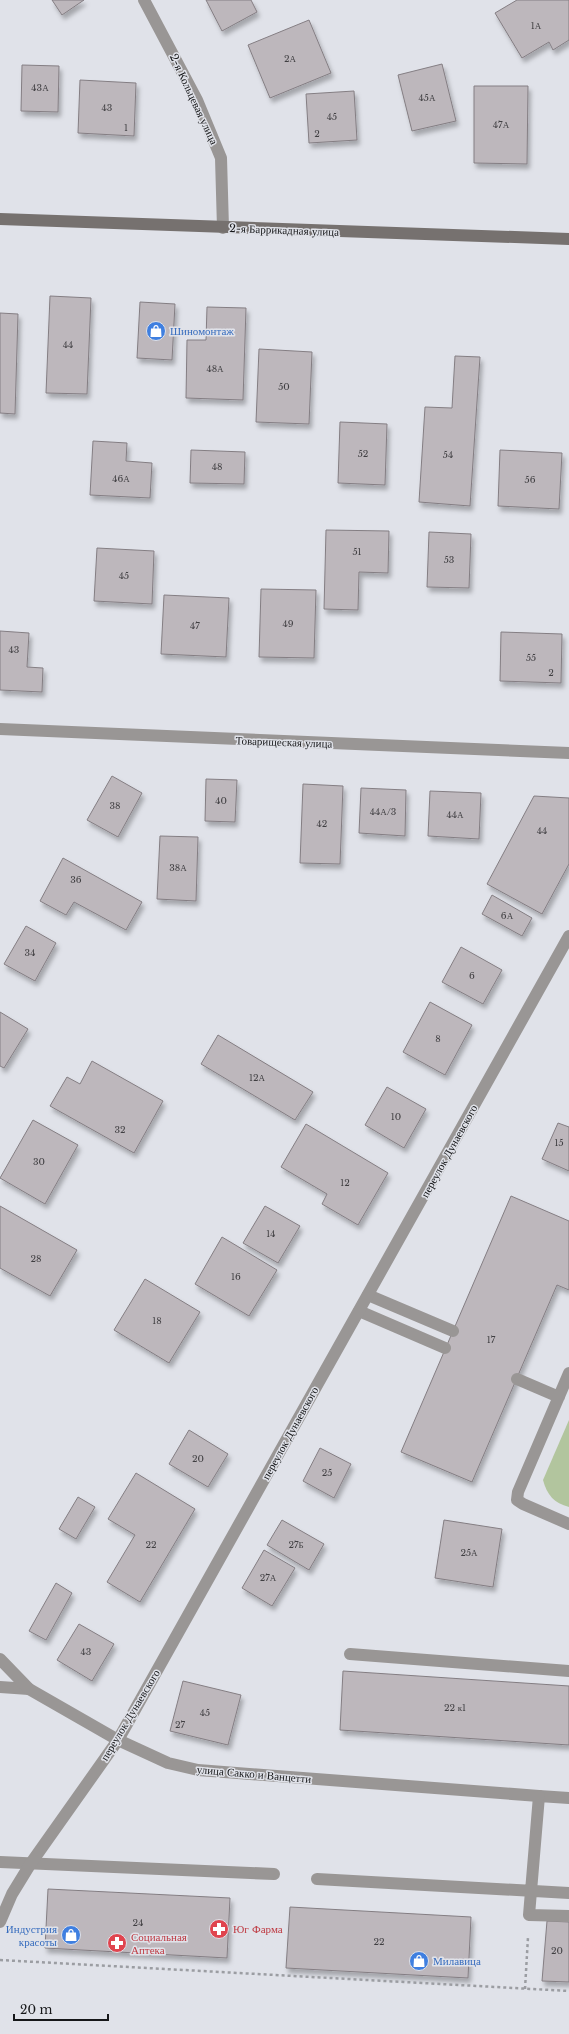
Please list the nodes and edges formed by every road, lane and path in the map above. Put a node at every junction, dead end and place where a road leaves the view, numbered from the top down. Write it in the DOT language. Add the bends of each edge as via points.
graph roads {
  1 [pos="144,0"];
  2 [pos="0,219"];
  3 [pos="223,228"];
  4 [pos="569,239"];
  5 [pos="0,729"];
  6 [pos="569,753"];
  7 [pos="569,936"];
  8 [pos="368,1295"];
  9 [pos="359,1311"];
  10 [pos="453,1331"];
  11 [pos="445,1348"];
  12 [pos="569,1373"];
  13 [pos="517,1379"];
  14 [pos="559,1397"];
  15 [pos="569,1524"];
  16 [pos="350,1654"];
  17 [pos="0,1659"];
  18 [pos="569,1671"];
  19 [pos="0,1687"];
  20 [pos="29,1689"];
  21 [pos="118,1740"];
  22 [pos="539,1796"];
  23 [pos="569,1798"];
  24 [pos="0,1862"];
  25 [pos="31,1864"];
  26 [pos="274,1874"];
  27 [pos="317,1879"];
  28 [pos="530,1891"];
  29 [pos="569,1893"];
  30 [pos="529,1915"];
  31 [pos="569,1916"];
  32 [pos="0,1922"];
  33 [pos="0,1960"];
  34 [pos="525,1989"];
  35 [pos="569,1991"];
  1 -- 3 [label="street, 2-я Кольцевая улица" via="197,100 221,158"];
  2 -- 3 [label="street, 2-я Баррикадная улица"];
  3 -- 4 [label="street, 2-я Баррикадная улица"];
  5 -- 6 [label="street, Товарищеская улица"];
  7 -- 8 [label="street, переулок Дунаевского"];
  8 -- 9 [label="street, переулок Дунаевского"];
  8 -- 10 [label="street"];
  9 -- 11 [label="street"];
  9 -- 21 [label="street, переулок Дунаевского"];
  12 -- 14 [label="street"];
  13 -- 14 [label="street"];
  14 -- 15 [label="street" via="518,1492 517,1500"];
  16 -- 18 [label="street"];
  17 -- 20 [label="street, улица Сакко и Ванцетти"];
  19 -- 20 [label="street"];
  20 -- 21 [label="street, улица Сакко и Ванцетти"];
  21 -- 22 [label="street, улица Сакко и Ванцетти" via="168,1762 198,1770"];
  21 -- 25 [label="street, переулок Дунаевского"];
  22 -- 23 [label="street, улица Сакко и Ванцетти"];
  22 -- 28 [label="street"];
  24 -- 25 [label="street"];
  25 -- 26 [label="street"];
  25 -- 32 [label="street, переулок Дунаевского" via="12,1894"];
  27 -- 28 [label="street"];
  28 -- 29 [label="street"];
  28 -- 30 [label="street"];
  30 -- 31 [label="street"];
  30 -- 34 [label="path"];
  33 -- 34 [label="path"];
  34 -- 35 [label="path"];
}
